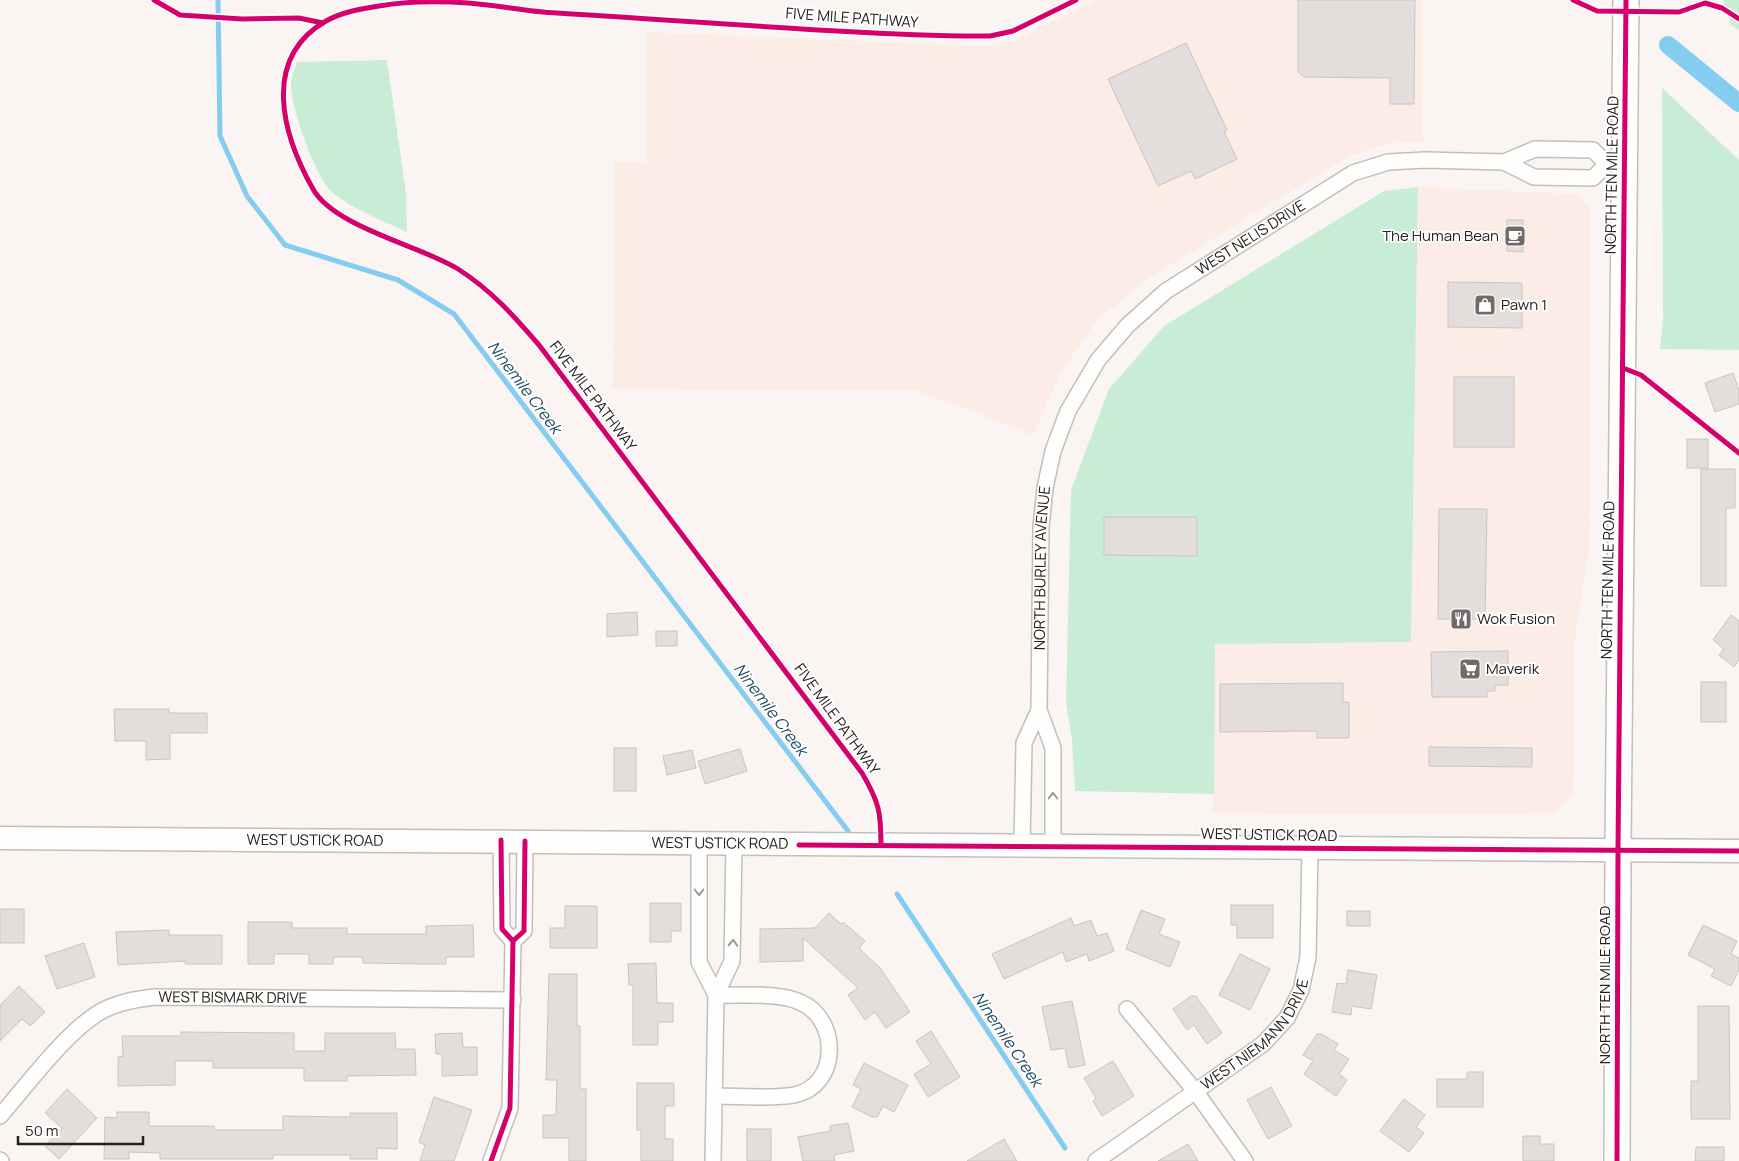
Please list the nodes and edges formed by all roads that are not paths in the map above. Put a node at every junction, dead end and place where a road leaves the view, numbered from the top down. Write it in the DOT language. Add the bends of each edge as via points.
graph roads {
  1 [pos="1626,0"];
  2 [pos="1504,162"];
  3 [pos="1616,164"];
  4 [pos="1062,427"];
  5 [pos="1040,710"];
  6 [pos="0,838"];
  7 [pos="501,840"];
  8 [pos="525,841"];
  9 [pos="699,843"];
  10 [pos="734,844"];
  11 [pos="1022,845"];
  12 [pos="1053,845"];
  13 [pos="1310,848"];
  14 [pos="1618,849"];
  15 [pos="1739,852"];
  16 [pos="513,941"];
  17 [pos="716,995"];
  18 [pos="514,1000"];
  19 [pos="1127,1009"];
  20 [pos="1196,1092"];
  21 [pos="714,1096"];
  22 [pos="0,1116"];
  23 [pos="491,1161"];
  24 [pos="713,1161"];
  25 [pos="1096,1161"];
  26 [pos="1245,1161"];
  27 [pos="1617,1161"];
  1 -- 3 [label="main road, NORTH TEN MILE ROAD"];
  2 -- 3 [label="street, WEST NELIS DRIVE" via="1535,149 1593,150"];
  2 -- 3 [label="street, WEST NELIS DRIVE" via="1534,176 1593,178"];
  2 -- 4 [label="street, WEST NELIS DRIVE" via="1388,162 1353,173 1166,291 1127,326 1098,360 1068,410"];
  3 -- 14 [label="main road, NORTH TEN MILE ROAD"];
  4 -- 5 [label="street, NORTH BURLEY AVENUE" via="1045,488 1041,527"];
  5 -- 11 [label="street, NORTH BURLEY AVENUE" via="1024,743"];
  12 -- 5 [label="street, NORTH BURLEY AVENUE, one-way" via="1053,748"];
  6 -- 7 [label="main road, WEST USTICK ROAD"];
  7 -- 8 [label="main road, WEST USTICK ROAD"];
  7 -- 16 [label="street" via="502,929"];
  8 -- 9 [label="main road, WEST USTICK ROAD"];
  8 -- 16 [label="street" via="524,931"];
  9 -- 10 [label="main road, WEST USTICK ROAD"];
  9 -- 17 [label="street, one-way" via="699,962"];
  10 -- 11 [label="main road, WEST USTICK ROAD"];
  17 -- 10 [label="street, one-way" via="732,961"];
  11 -- 12 [label="main road, WEST USTICK ROAD"];
  12 -- 13 [label="main road, WEST USTICK ROAD"];
  13 -- 14 [label="main road, WEST USTICK ROAD"];
  13 -- 20 [label="street, WEST NIEMANN DRIVE" via="1308,957 1301,990 1287,1018 1263,1044"];
  14 -- 15 [label="main road, WEST USTICK ROAD"];
  14 -- 27 [label="main road, NORTH TEN MILE ROAD"];
  16 -- 18 [label="street"];
  17 -- 21 [label="street"];
  17 -- 21 [label="street" via="780,997 799,1002 814,1011 827,1028 830,1049 825,1071 812,1086 794,1095"];
  18 -- 22 [label="street, WEST BISMARK DRIVE" via="156,997 129,1000 101,1011 79,1027"];
  18 -- 23 [label="street" via="510,1108"];
  19 -- 20 [label="street"];
  20 -- 25 [label="street, WEST NIEMANN DRIVE"];
  20 -- 26 [label="street"];
  21 -- 24 [label="street"];
}
